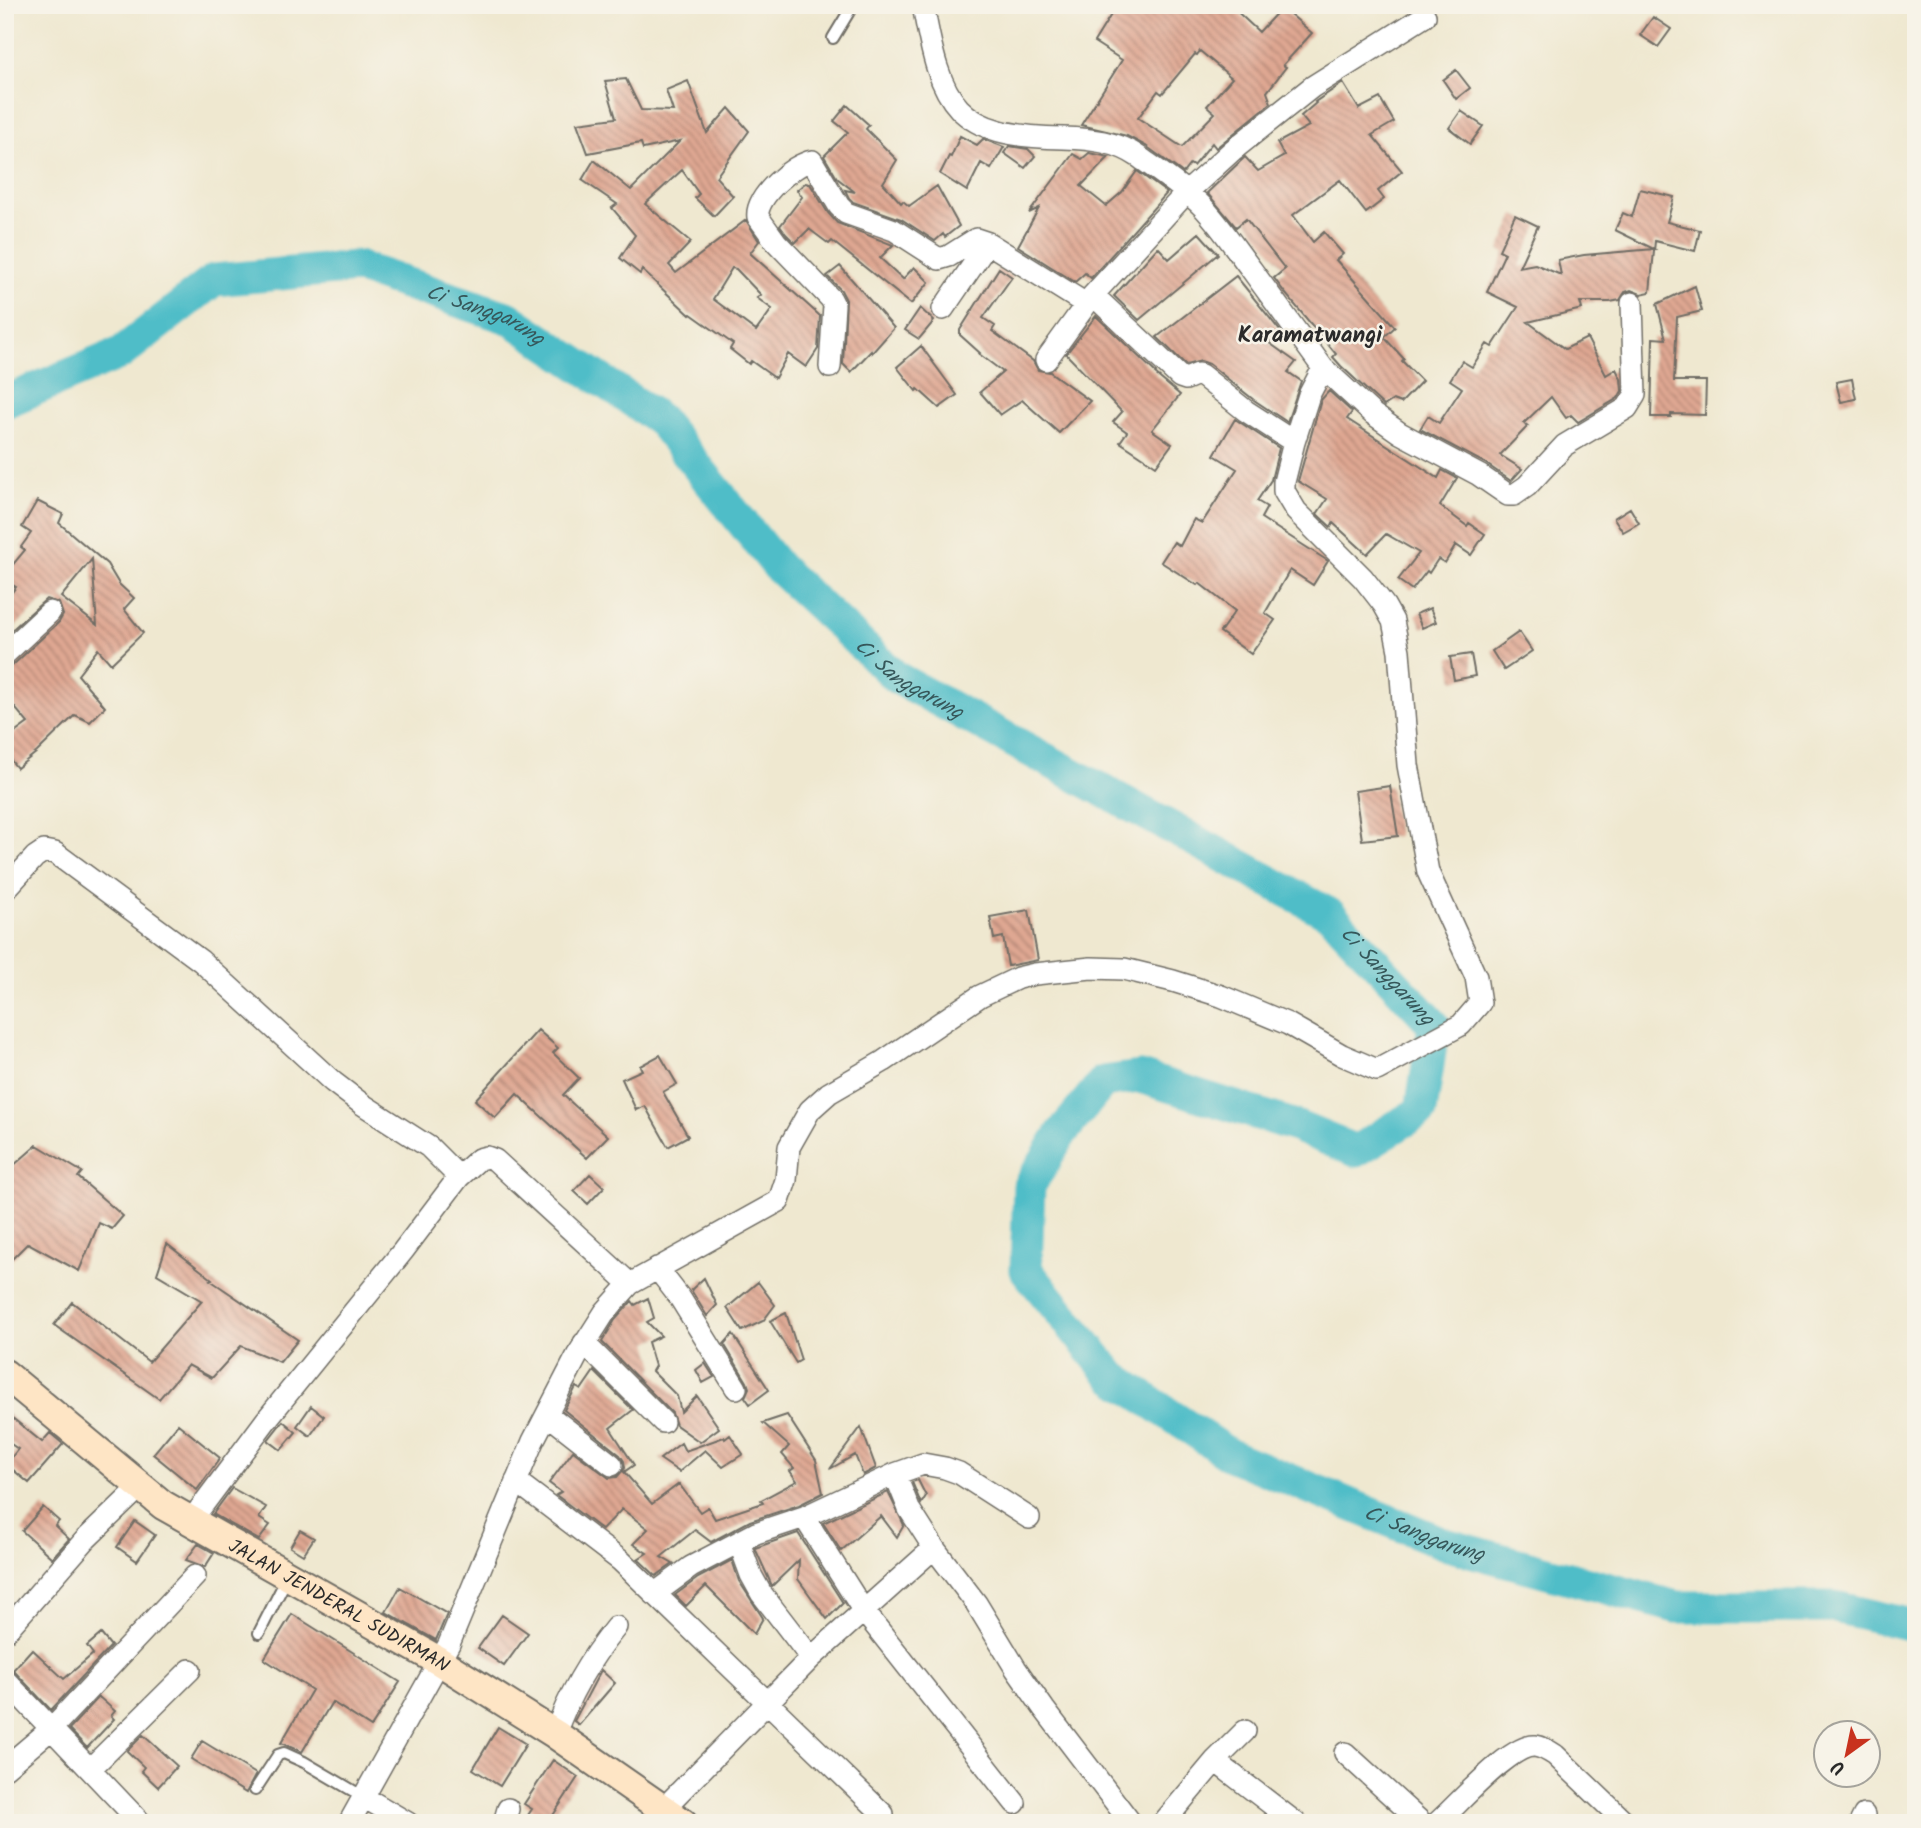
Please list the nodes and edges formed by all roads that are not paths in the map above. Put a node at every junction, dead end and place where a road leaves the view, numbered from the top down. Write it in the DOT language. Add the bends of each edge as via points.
graph roads {
  1 [pos="853,5"];
  2 [pos="923,5"];
  3 [pos="1425,16"];
  4 [pos="833,38"];
  5 [pos="1186,193"];
  6 [pos="988,243"];
  7 [pos="1089,299"];
  8 [pos="1632,303"];
  9 [pos="943,309"];
  10 [pos="1046,360"];
  11 [pos="830,367"];
  12 [pos="1322,368"];
  13 [pos="1294,442"];
  14 [pos="50,612"];
  15 [pos="5,654"];
  16 [pos="5,890"];
  17 [pos="459,1177"];
  18 [pos="657,1268"];
  19 [pos="630,1284"];
  20 [pos="584,1343"];
  21 [pos="5,1374"];
  22 [pos="736,1388"];
  23 [pos="547,1414"];
  24 [pos="663,1422"];
  25 [pos="612,1465"];
  26 [pos="895,1474"];
  27 [pos="516,1481"];
  28 [pos="141,1486"];
  29 [pos="804,1517"];
  30 [pos="1029,1518"];
  31 [pos="190,1522"];
  32 [pos="739,1542"];
  33 [pos="934,1548"];
  34 [pos="195,1576"];
  35 [pos="288,1576"];
  36 [pos="651,1591"];
  37 [pos="863,1611"];
  38 [pos="616,1627"];
  39 [pos="5,1632"];
  40 [pos="259,1633"];
  41 [pos="811,1658"];
  42 [pos="439,1661"];
  43 [pos="190,1670"];
  44 [pos="5,1681"];
  45 [pos="769,1702"];
  46 [pos="51,1729"];
  47 [pos="546,1729"];
  48 [pos="1245,1731"];
  49 [pos="1345,1753"];
  50 [pos="1215,1761"];
  51 [pos="5,1768"];
  52 [pos="90,1769"];
  53 [pos="255,1790"];
  54 [pos="362,1796"];
  55 [pos="1016,1803"];
  56 [pos="883,1814"];
  57 [pos="673,1816"];
  58 [pos="141,1823"];
  59 [pos="349,1823"];
  60 [pos="408,1823"];
  61 [pos="1131,1823"];
  62 [pos="1163,1823"];
  63 [pos="1296,1823"];
  64 [pos="1422,1823"];
  65 [pos="1437,1823"];
  66 [pos="1626,1823"];
  1 -- 4 [label="lane"];
  2 -- 5 [label="street" via="944,86 970,120 1012,134 1114,143"];
  3 -- 5 [label="street" via="1312,87"];
  5 -- 7 [label="street"];
  5 -- 12 [label="street" via="1233,244"];
  6 -- 7 [label="street"];
  6 -- 9 [label="street"];
  6 -- 11 [label="street" via="976,239 939,258 894,230 846,212 812,162 785,175 759,204 758,217 834,305"];
  7 -- 10 [label="street"];
  7 -- 13 [label="street" via="1180,377 1198,373"];
  8 -- 12 [label="street" via="1633,402 1565,445 1514,495 1400,433"];
  12 -- 13 [label="street"];
  13 -- 18 [label="street" via="1284,482 1288,501 1363,578 1393,621 1408,765 1428,872 1476,977 1480,1003 1461,1026 1377,1070 1221,996 1146,974 1091,968 1018,978 980,996 829,1093 810,1110 792,1138 779,1201"];
  14 -- 15 [label="street"];
  16 -- 17 [label="street" via="35,857 44,851 55,853 201,961 333,1082 429,1147"];
  17 -- 19 [label="street" via="479,1159 495,1160"];
  17 -- 31 [label="street"];
  18 -- 19 [label="street"];
  18 -- 22 [label="street"];
  19 -- 20 [label="street"];
  20 -- 23 [label="street"];
  20 -- 24 [label="street"];
  21 -- 28 [label="main road, JALAN JENDERAL SUDIRMAN"];
  23 -- 25 [label="street"];
  23 -- 27 [label="street"];
  26 -- 29 [label="street"];
  26 -- 30 [label="street" via="923,1464 945,1468 971,1479"];
  26 -- 33 [label="street" via="909,1509"];
  27 -- 36 [label="street" via="595,1539"];
  27 -- 42 [label="street"];
  28 -- 31 [label="main road, JALAN JENDERAL SUDIRMAN"];
  28 -- 39 [label="street" via="86,1539"];
  29 -- 32 [label="street"];
  29 -- 37 [label="street"];
  31 -- 35 [label="main road, JALAN JENDERAL SUDIRMAN"];
  32 -- 36 [label="street"];
  32 -- 41 [label="street" via="761,1593"];
  33 -- 37 [label="street"];
  33 -- 61 [label="street" via="976,1603 1044,1709"];
  34 -- 46 [label="street"];
  35 -- 40 [label="lane"];
  35 -- 42 [label="main road, JALAN JENDERAL SUDIRMAN"];
  36 -- 45 [label="street"];
  37 -- 41 [label="street"];
  37 -- 55 [label="street"];
  38 -- 47 [label="street"];
  41 -- 45 [label="street"];
  42 -- 47 [label="main road, JALAN JENDERAL SUDIRMAN"];
  42 -- 54 [label="street"];
  43 -- 52 [label="street"];
  44 -- 46 [label="street"];
  45 -- 56 [label="street"];
  45 -- 57 [label="street"];
  46 -- 51 [label="street"];
  46 -- 52 [label="street"];
  47 -- 57 [label="main road, JALAN JENDERAL SUDIRMAN"];
  48 -- 50 [label="street"];
  49 -- 64 [label="street"];
  50 -- 62 [label="street"];
  50 -- 63 [label="street"];
  52 -- 58 [label="street"];
  53 -- 54 [label="lane" via="284,1753"];
  54 -- 59 [label="street"];
  54 -- 60 [label="street"];
  65 -- 66 [label="street" via="1491,1771 1535,1746 1555,1755"];
}
